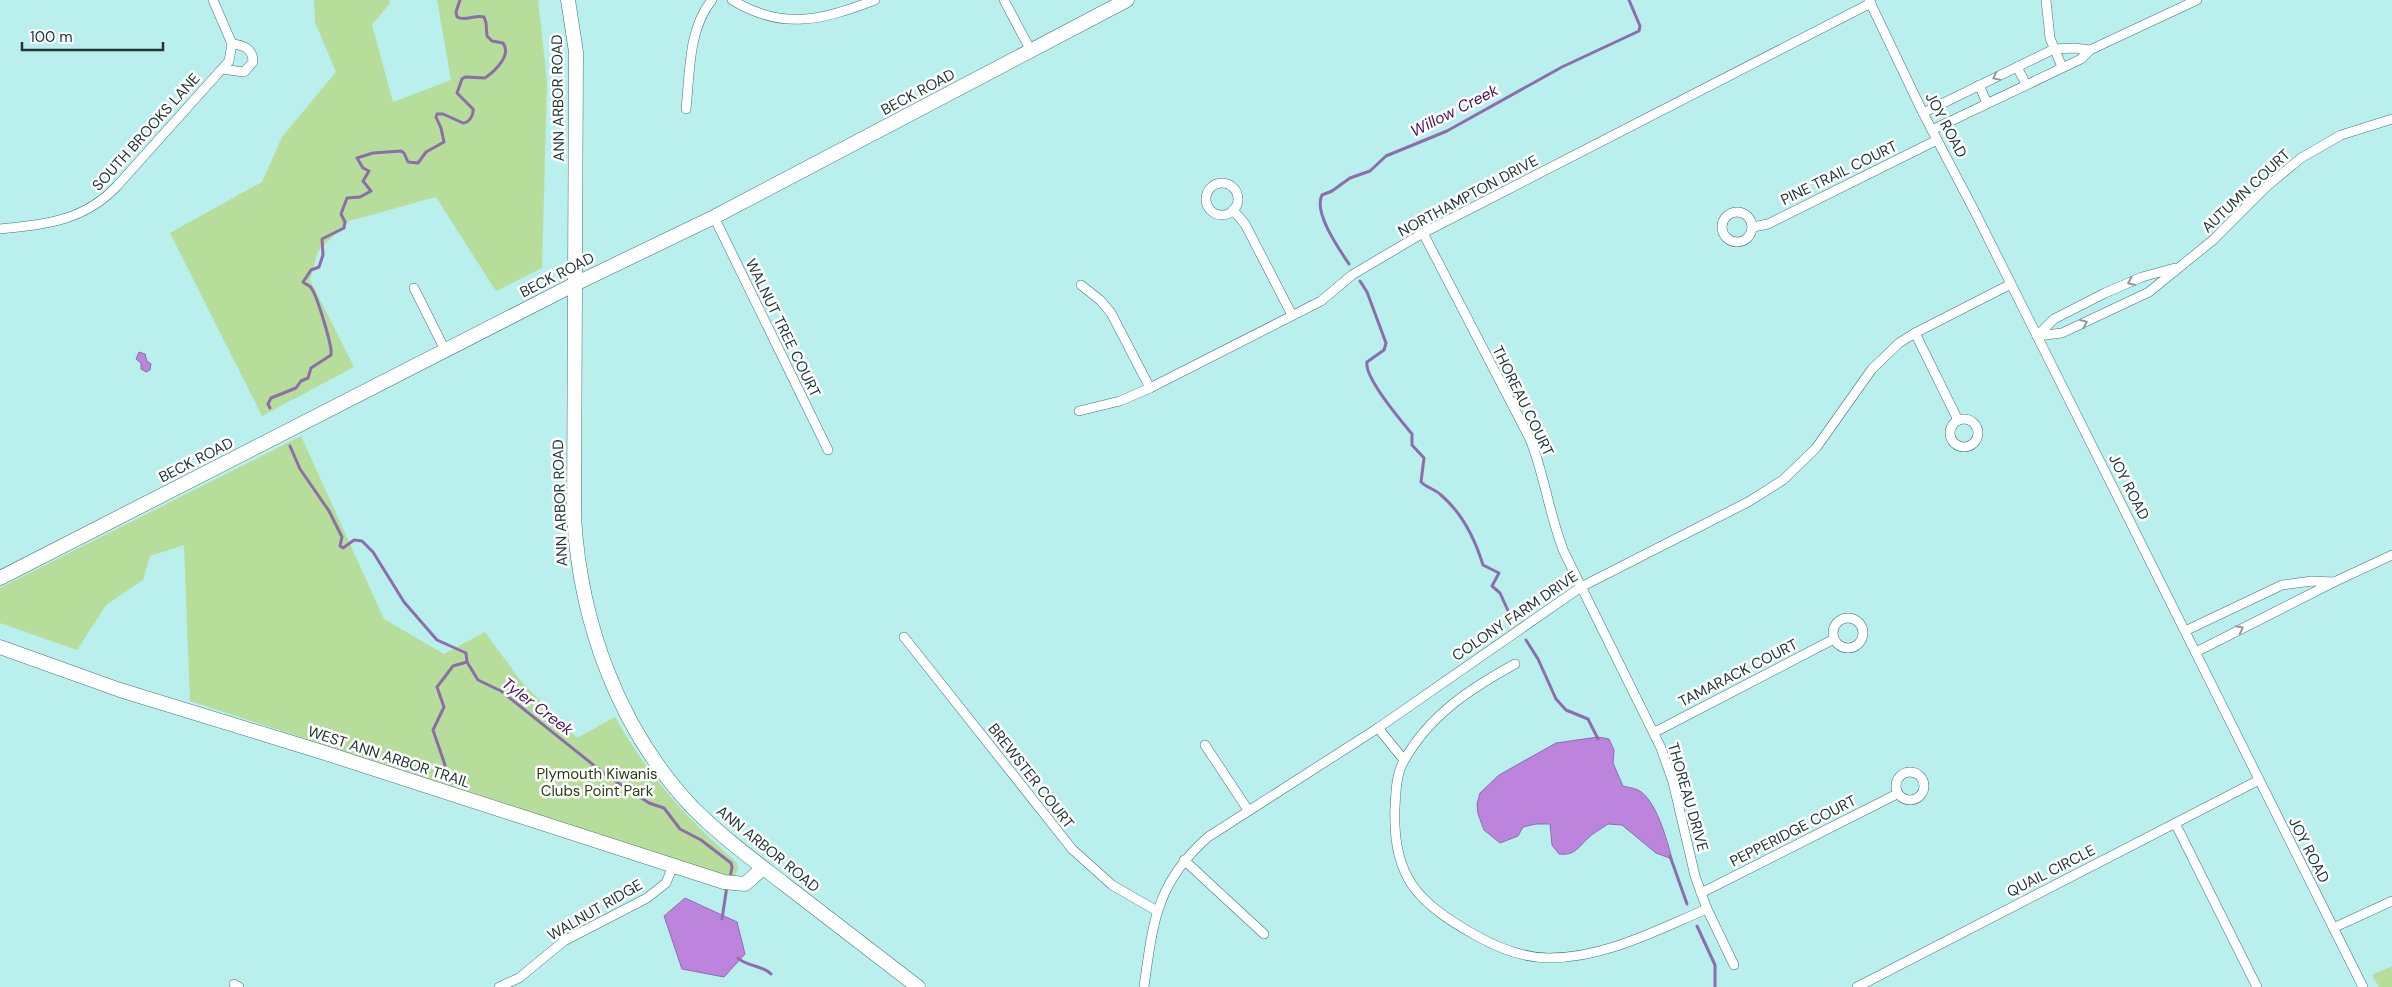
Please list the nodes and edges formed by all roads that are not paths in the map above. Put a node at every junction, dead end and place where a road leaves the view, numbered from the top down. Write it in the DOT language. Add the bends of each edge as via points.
graph roads {
  1 [pos="213,0"];
  2 [pos="568,0"];
  3 [pos="712,0"];
  4 [pos="732,0"];
  5 [pos="875,0"];
  6 [pos="1004,0"];
  7 [pos="1127,0"];
  8 [pos="2046,0"];
  9 [pos="2196,0"];
  10 [pos="1870,2"];
  11 [pos="232,44"];
  12 [pos="2054,49"];
  13 [pos="2090,50"];
  14 [pos="1031,51"];
  15 [pos="2017,67"];
  16 [pos="2062,67"];
  17 [pos="222,70"];
  18 [pos="2026,84"];
  19 [pos="1979,85"];
  20 [pos="1987,103"];
  21 [pos="686,109"];
  22 [pos="1923,113"];
  23 [pos="2392,119"];
  24 [pos="1932,130"];
  25 [pos="1937,140"];
  26 [pos="1233,210"];
  27 [pos="714,217"];
  28 [pos="1753,227"];
  29 [pos="0,229"];
  30 [pos="1423,233"];
  31 [pos="2177,267"];
  32 [pos="575,284"];
  33 [pos="2011,284"];
  34 [pos="1081,285"];
  35 [pos="414,288"];
  36 [pos="1292,315"];
  37 [pos="1914,333"];
  38 [pos="2037,336"];
  39 [pos="445,350"];
  40 [pos="1150,388"];
  41 [pos="1078,411"];
  42 [pos="1958,420"];
  43 [pos="828,450"];
  44 [pos="2392,555"];
  45 [pos="0,578"];
  46 [pos="2334,582"];
  47 [pos="1581,587"];
  48 [pos="2186,630"];
  49 [pos="904,637"];
  50 [pos="1834,639"];
  51 [pos="0,646"];
  52 [pos="2196,652"];
  53 [pos="1515,664"];
  54 [pos="1378,728"];
  55 [pos="1655,732"];
  56 [pos="1205,745"];
  57 [pos="1404,760"];
  58 [pos="2259,780"];
  59 [pos="1897,794"];
  60 [pos="1248,810"];
  61 [pos="2175,823"];
  62 [pos="1184,860"];
  63 [pos="673,866"];
  64 [pos="763,868"];
  65 [pos="1701,893"];
  66 [pos="2392,901"];
  67 [pos="1707,909"];
  68 [pos="1157,911"];
  69 [pos="2334,928"];
  70 [pos="1264,934"];
  71 [pos="1734,965"];
  72 [pos="499,987"];
  73 [pos="918,987"];
  74 [pos="1144,987"];
  75 [pos="1857,987"];
  76 [pos="2257,987"];
  77 [pos="2362,987"];
  1 -- 11 [label="street"];
  2 -- 32 [label="main road, ANN ARBOR ROAD" via="576,52"];
  3 -- 21 [label="street" via="697,25"];
  4 -- 5 [label="street" via="765,16 802,20 829,16"];
  6 -- 14 [label="street"];
  7 -- 14 [label="main road, BECK ROAD"];
  8 -- 12 [label="street" via="2048,30"];
  9 -- 13 [label="street"];
  10 -- 22 [label="street, JOY ROAD"];
  10 -- 30 [label="street, NORTHAMPTON DRIVE"];
  11 -- 17 [label="street, SOUTH BROOKS LANE" via="231,56"];
  11 -- 17 [label="street, SOUTH BROOKS LANE" via="242,45 248,50 253,58 252,66 240,72"];
  12 -- 13 [label="street"];
  12 -- 15 [label="street"];
  12 -- 16 [label="street"];
  13 -- 16 [label="street" via="2081,59"];
  14 -- 27 [label="main road, BECK ROAD"];
  15 -- 18 [label="street"];
  15 -- 19 [label="street, one-way"];
  16 -- 18 [label="street"];
  17 -- 29 [label="street, SOUTH BROOKS LANE" via="103,201 64,219"];
  18 -- 20 [label="street"];
  19 -- 20 [label="street"];
  19 -- 22 [label="street"];
  20 -- 24 [label="street"];
  22 -- 24 [label="street, JOY ROAD"];
  23 -- 31 [label="street, AUTUMN COURT" via="2341,136 2300,158 2213,240"];
  24 -- 25 [label="street, JOY ROAD"];
  25 -- 28 [label="street, PINE TRAIL COURT" via="1768,224"];
  25 -- 33 [label="street, JOY ROAD"];
  26 -- 36 [label="street" via="1245,224"];
  27 -- 32 [label="main road, BECK ROAD"];
  27 -- 43 [label="street, WALNUT TREE COURT"];
  30 -- 36 [label="street, NORTHAMPTON DRIVE" via="1352,275 1321,301"];
  30 -- 47 [label="street, THOREAU COURT" via="1530,439 1542,471 1557,534"];
  31 -- 38 [label="street, AUTUMN COURT, one-way" via="2105,293 2054,319"];
  38 -- 31 [label="street, AUTUMN COURT, one-way" via="2062,333 2149,292"];
  32 -- 39 [label="main road, BECK ROAD"];
  32 -- 64 [label="main road, ANN ARBOR ROAD" via="576,539 579,574 599,649 628,716 669,779 714,828"];
  33 -- 37 [label="street, COLONY FARM DRIVE"];
  33 -- 38 [label="street, JOY ROAD"];
  34 -- 40 [label="street" via="1110,313"];
  35 -- 39 [label="street"];
  36 -- 40 [label="street, NORTHAMPTON DRIVE"];
  37 -- 42 [label="street"];
  37 -- 47 [label="street, COLONY FARM DRIVE" via="1872,369 1816,448 1782,480 1748,502"];
  38 -- 48 [label="street, JOY ROAD"];
  39 -- 45 [label="main road, BECK ROAD"];
  40 -- 41 [label="street, NORTHAMPTON DRIVE" via="1120,401"];
  44 -- 46 [label="street"];
  46 -- 48 [label="street" via="2282,585"];
  52 -- 46 [label="street, one-way"];
  47 -- 54 [label="street, COLONY FARM DRIVE"];
  47 -- 55 [label="street, THOREAU DRIVE"];
  48 -- 52 [label="street, JOY ROAD"];
  49 -- 68 [label="street, BREWSTER COURT" via="1072,849 1112,885"];
  50 -- 55 [label="street, TAMARACK COURT"];
  51 -- 63 [label="main road, WEST ANN ARBOR TRAIL" via="120,690"];
  52 -- 58 [label="street, JOY ROAD"];
  53 -- 57 [label="street" via="1452,703 1423,733"];
  54 -- 57 [label="street"];
  54 -- 60 [label="street, COLONY FARM DRIVE"];
  55 -- 65 [label="street, THOREAU DRIVE" via="1673,782"];
  56 -- 60 [label="street"];
  57 -- 67 [label="street" via="1396,790 1394,819 1398,850 1406,874 1418,894 1435,911 1494,946 1531,957 1569,956 1627,943"];
  58 -- 61 [label="street, QUAIL CIRCLE"];
  58 -- 69 [label="street, JOY ROAD"];
  59 -- 65 [label="street, PEPPERIDGE COURT"];
  60 -- 62 [label="street, COLONY FARM DRIVE" via="1208,837"];
  61 -- 75 [label="street, QUAIL CIRCLE"];
  61 -- 76 [label="street"];
  62 -- 68 [label="street, COLONY FARM DRIVE" via="1168,884"];
  62 -- 70 [label="street"];
  63 -- 64 [label="main road, WEST ANN ARBOR TRAIL" via="729,883 745,884"];
  63 -- 72 [label="street, WALNUT RIDGE" via="666,883 647,898 564,941 519,978"];
  64 -- 73 [label="main road, ANN ARBOR ROAD"];
  65 -- 67 [label="street, THOREAU DRIVE"];
  66 -- 69 [label="street"];
  67 -- 71 [label="street, THOREAU DRIVE"];
  68 -- 74 [label="street, COLONY FARM DRIVE"];
  69 -- 77 [label="street, JOY ROAD"];
}
